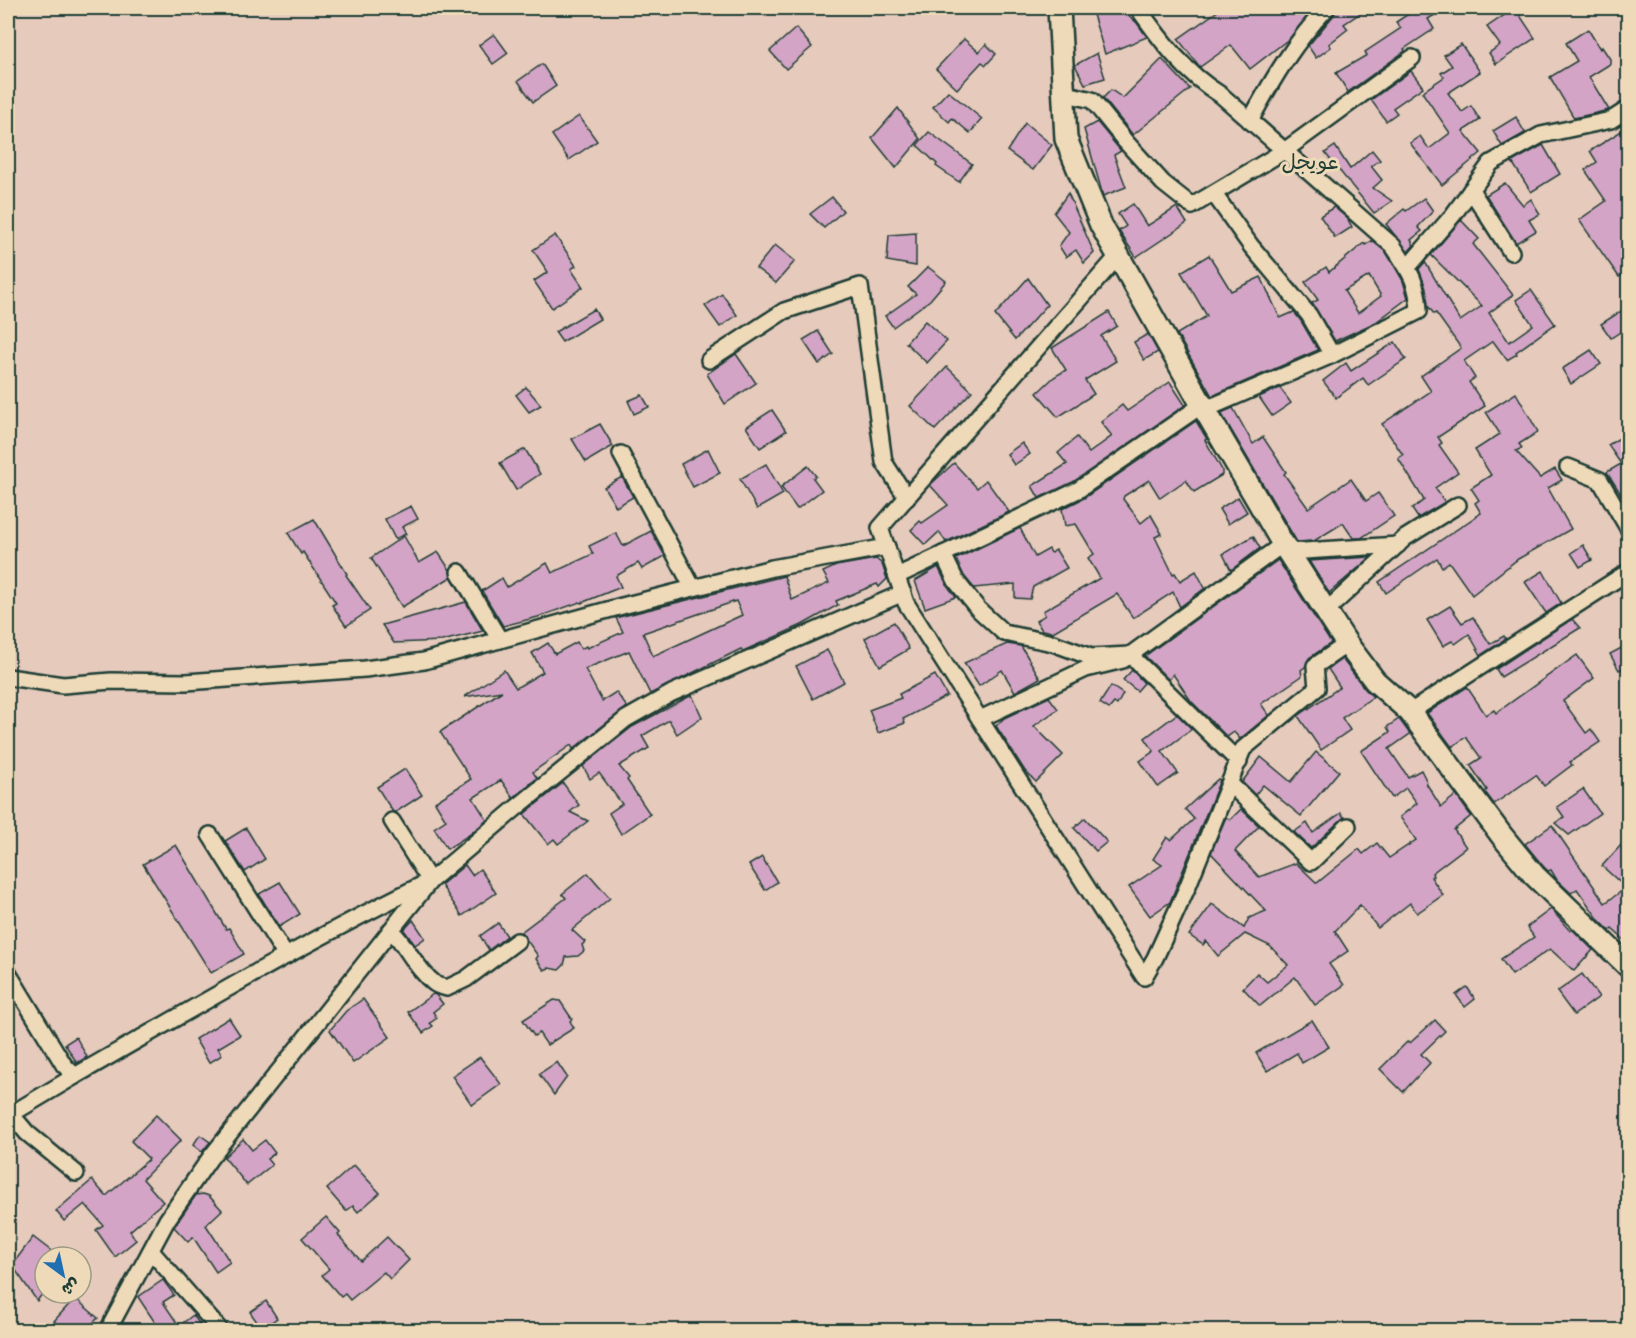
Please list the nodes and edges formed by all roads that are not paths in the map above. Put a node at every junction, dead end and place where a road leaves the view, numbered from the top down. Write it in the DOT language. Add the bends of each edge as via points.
graph roads {
  1 [pos="1059,8"];
  2 [pos="1138,8"];
  3 [pos="1327,8"];
  4 [pos="1412,58"];
  5 [pos="1063,93"];
  6 [pos="1629,109"];
  7 [pos="1250,121"];
  8 [pos="1284,151"];
  9 [pos="1471,190"];
  10 [pos="1214,194"];
  11 [pos="1511,252"];
  12 [pos="1118,256"];
  13 [pos="1408,267"];
  14 [pos="1332,355"];
  15 [pos="709,360"];
  16 [pos="1202,405"];
  17 [pos="621,454"];
  18 [pos="1568,467"];
  19 [pos="907,498"];
  20 [pos="1458,505"];
  21 [pos="1629,528"];
  22 [pos="1398,545"];
  23 [pos="887,547"];
  24 [pos="1286,548"];
  25 [pos="944,554"];
  26 [pos="459,572"];
  27 [pos="1629,572"];
  28 [pos="897,576"];
  29 [pos="693,588"];
  30 [pos="903,592"];
  31 [pos="1326,611"];
  32 [pos="500,640"];
  33 [pos="1347,644"];
  34 [pos="1130,655"];
  35 [pos="10,674"];
  36 [pos="1410,712"];
  37 [pos="980,719"];
  38 [pos="1239,762"];
  39 [pos="1230,784"];
  40 [pos="392,821"];
  41 [pos="1348,826"];
  42 [pos="210,835"];
  43 [pos="430,881"];
  44 [pos="391,930"];
  45 [pos="517,941"];
  46 [pos="286,956"];
  47 [pos="1629,966"];
  48 [pos="8,973"];
  49 [pos="75,1076"];
  50 [pos="9,1115"];
  51 [pos="76,1173"];
  52 [pos="151,1251"];
  53 [pos="108,1330"];
  54 [pos="220,1330"];
  1 -- 5 [label="street"];
  2 -- 7 [label="street" via="1167,48 1203,84"];
  3 -- 7 [label="street" via="1305,31"];
  4 -- 8 [label="street"];
  5 -- 10 [label="street" via="1092,100 1163,183 1192,206"];
  5 -- 12 [label="street" via="1066,139"];
  6 -- 9 [label="street" via="1611,120 1541,135 1491,163"];
  7 -- 8 [label="street"];
  8 -- 10 [label="street"];
  8 -- 13 [label="street" via="1393,246"];
  9 -- 11 [label="street"];
  9 -- 13 [label="street"];
  10 -- 14 [label="street" via="1251,246 1309,315"];
  12 -- 16 [label="street"];
  12 -- 19 [label="street"];
  13 -- 14 [label="street" via="1418,292 1419,311"];
  14 -- 16 [label="street" via="1212,406"];
  15 -- 19 [label="street" via="784,311 861,286 884,462"];
  16 -- 24 [label="street"];
  16 -- 25 [label="street" via="1078,490"];
  17 -- 29 [label="street"];
  18 -- 21 [label="street" via="1600,480"];
  19 -- 23 [label="street" via="880,528"];
  20 -- 22 [label="street"];
  22 -- 24 [label="street"];
  22 -- 31 [label="street"];
  23 -- 28 [label="street"];
  23 -- 29 [label="street" via="772,568"];
  24 -- 31 [label="street"];
  24 -- 34 [label="street"];
  25 -- 28 [label="street"];
  25 -- 34 [label="street" via="956,581 1004,633 1090,657"];
  26 -- 32 [label="street"];
  27 -- 36 [label="street"];
  28 -- 30 [label="street"];
  29 -- 32 [label="street"];
  30 -- 37 [label="street" via="906,603"];
  30 -- 43 [label="street" via="672,693 626,720"];
  31 -- 33 [label="street"];
  32 -- 35 [label="street" via="424,661 365,669 186,682 63,685"];
  33 -- 36 [label="street" via="1375,681"];
  33 -- 38 [label="street" via="1315,666 1317,688 1243,749"];
  34 -- 37 [label="street" via="1086,669"];
  34 -- 38 [label="street"];
  36 -- 47 [label="street" via="1534,875"];
  37 -- 39 [label="street" via="1144,977 1187,888"];
  38 -- 39 [label="street"];
  39 -- 41 [label="street" via="1311,862"];
  40 -- 43 [label="street"];
  42 -- 46 [label="street"];
  43 -- 44 [label="street"];
  43 -- 46 [label="street"];
  44 -- 45 [label="street" via="435,985 447,988 466,979"];
  44 -- 52 [label="street" via="210,1158 167,1220"];
  46 -- 49 [label="street"];
  48 -- 49 [label="street" via="64,1065"];
  49 -- 50 [label="street"];
  50 -- 51 [label="street"];
  52 -- 53 [label="street"];
  52 -- 54 [label="street"];
}
